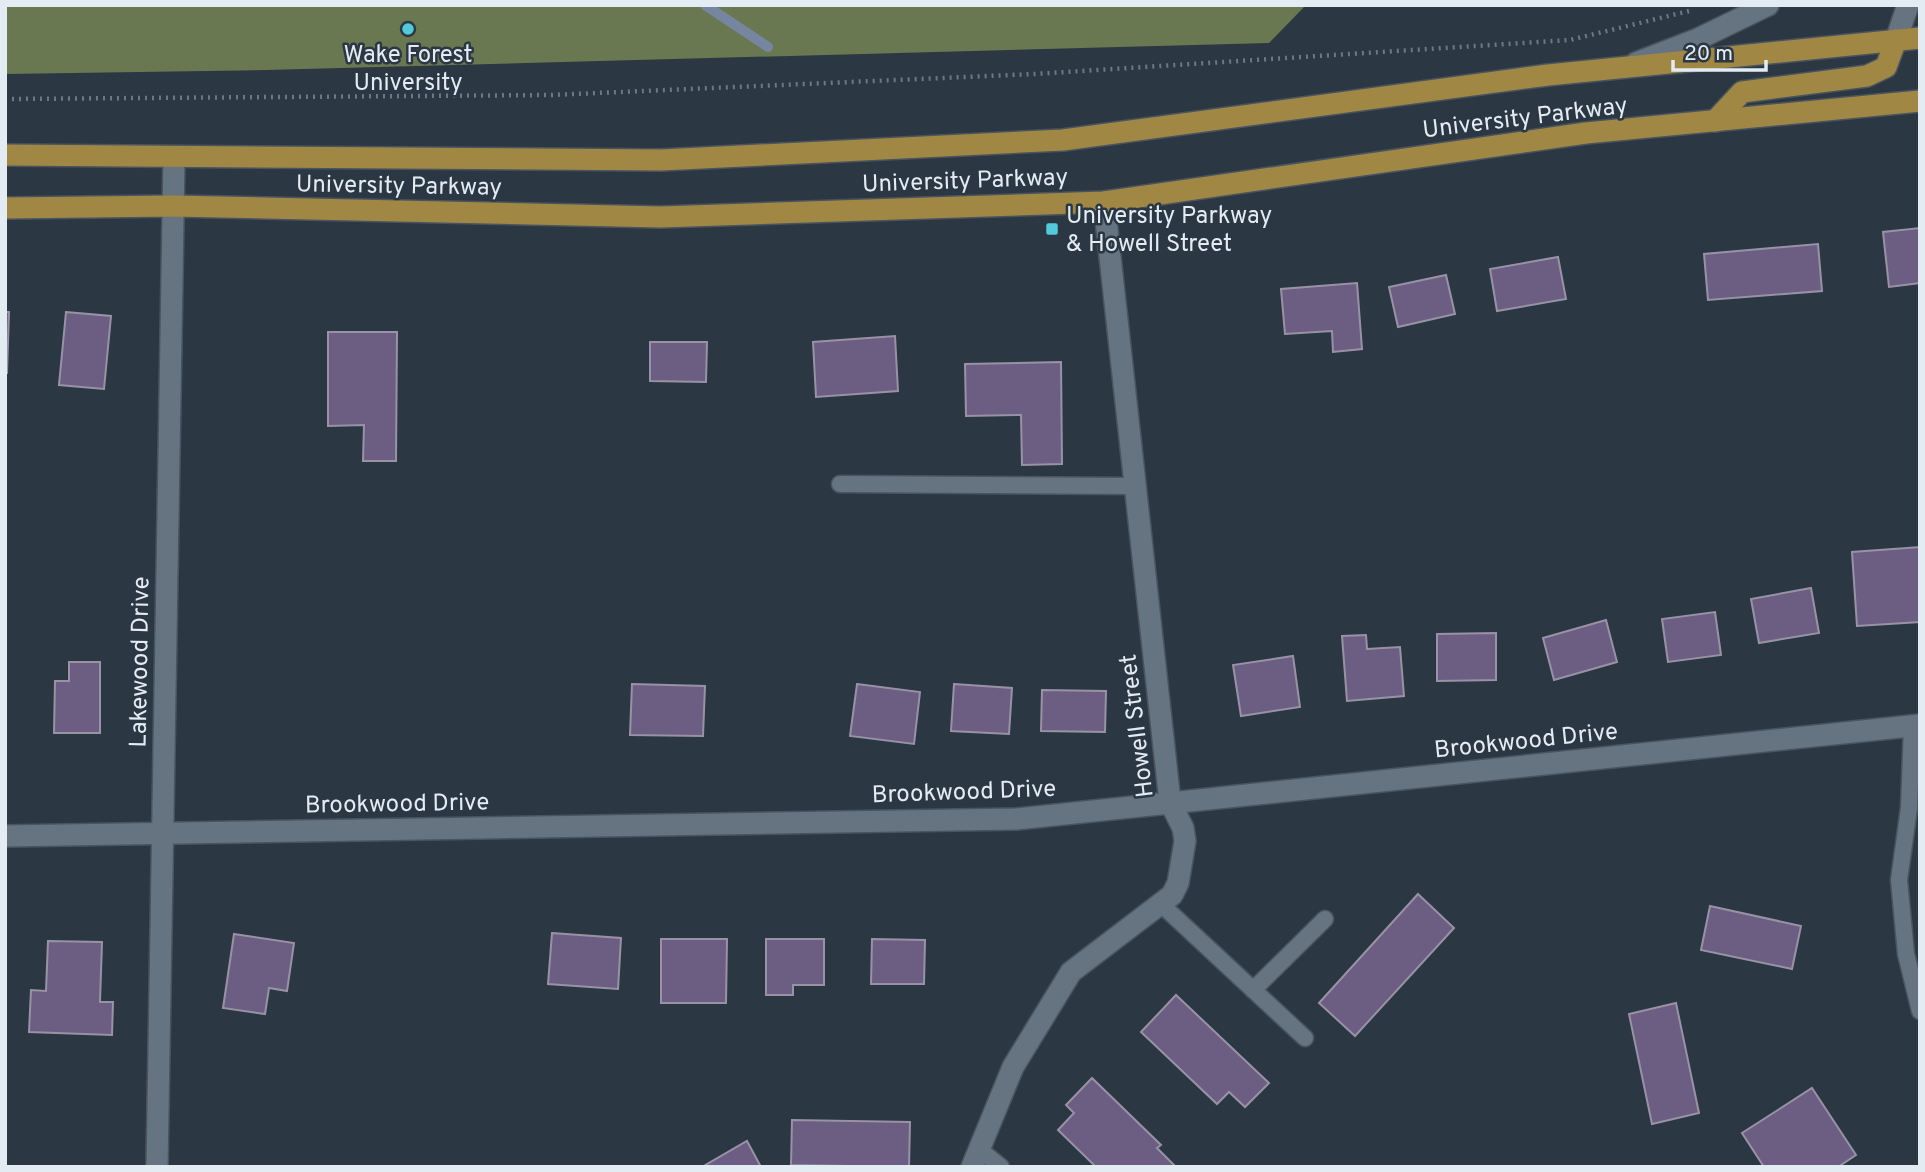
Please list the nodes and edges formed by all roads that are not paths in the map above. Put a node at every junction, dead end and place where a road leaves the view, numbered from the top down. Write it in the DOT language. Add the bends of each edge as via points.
graph roads {
  1 [pos="1768,5"];
  2 [pos="1908,5"];
  3 [pos="1920,38"];
  4 [pos="1896,40"];
  5 [pos="1626,67"];
  6 [pos="1920,101"];
  7 [pos="1715,121"];
  8 [pos="5,155"];
  9 [pos="174,158"];
  10 [pos="1104,202"];
  11 [pos="174,206"];
  12 [pos="5,208"];
  13 [pos="840,484"];
  14 [pos="1135,485"];
  15 [pos="1916,726"];
  16 [pos="1170,802"];
  17 [pos="163,833"];
  18 [pos="5,836"];
  19 [pos="1162,905"];
  20 [pos="1325,919"];
  21 [pos="1253,990"];
  22 [pos="1920,1011"];
  23 [pos="1305,1038"];
  24 [pos="976,1158"];
  25 [pos="157,1167"];
  26 [pos="1001,1167"];
  1 -- 5 [label="street"];
  2 -- 4 [label="street"];
  3 -- 4 [label="main road, University Parkway"];
  4 -- 5 [label="main road, University Parkway"];
  4 -- 7 [label="main road" via="1886,67 1867,76 1742,92"];
  5 -- 9 [label="main road, University Parkway" via="1049,140 661,160"];
  6 -- 7 [label="main road, University Parkway"];
  7 -- 10 [label="main road, University Parkway" via="1586,134"];
  8 -- 9 [label="main road, University Parkway"];
  9 -- 11 [label="street, Lakewood Drive"];
  10 -- 11 [label="main road, University Parkway" via="661,217"];
  10 -- 14 [label="street, Howell Street"];
  11 -- 12 [label="main road, University Parkway"];
  11 -- 17 [label="street, Lakewood Drive"];
  13 -- 14 [label="lane"];
  14 -- 16 [label="street, Howell Street"];
  15 -- 16 [label="street, Brookwood Drive"];
  15 -- 22 [label="lane" via="1899,880 1906,954"];
  16 -- 17 [label="street, Brookwood Drive" via="1017,819"];
  16 -- 19 [label="street, Howell Street" via="1183,828 1185,855 1178,883"];
  17 -- 18 [label="street, Brookwood Drive"];
  17 -- 25 [label="street, Lakewood Drive"];
  19 -- 21 [label="lane"];
  19 -- 24 [label="street, Howell Street" via="1071,972 1013,1068"];
  20 -- 21 [label="lane"];
  21 -- 23 [label="lane"];
  24 -- 26 [label="lane"];
}
